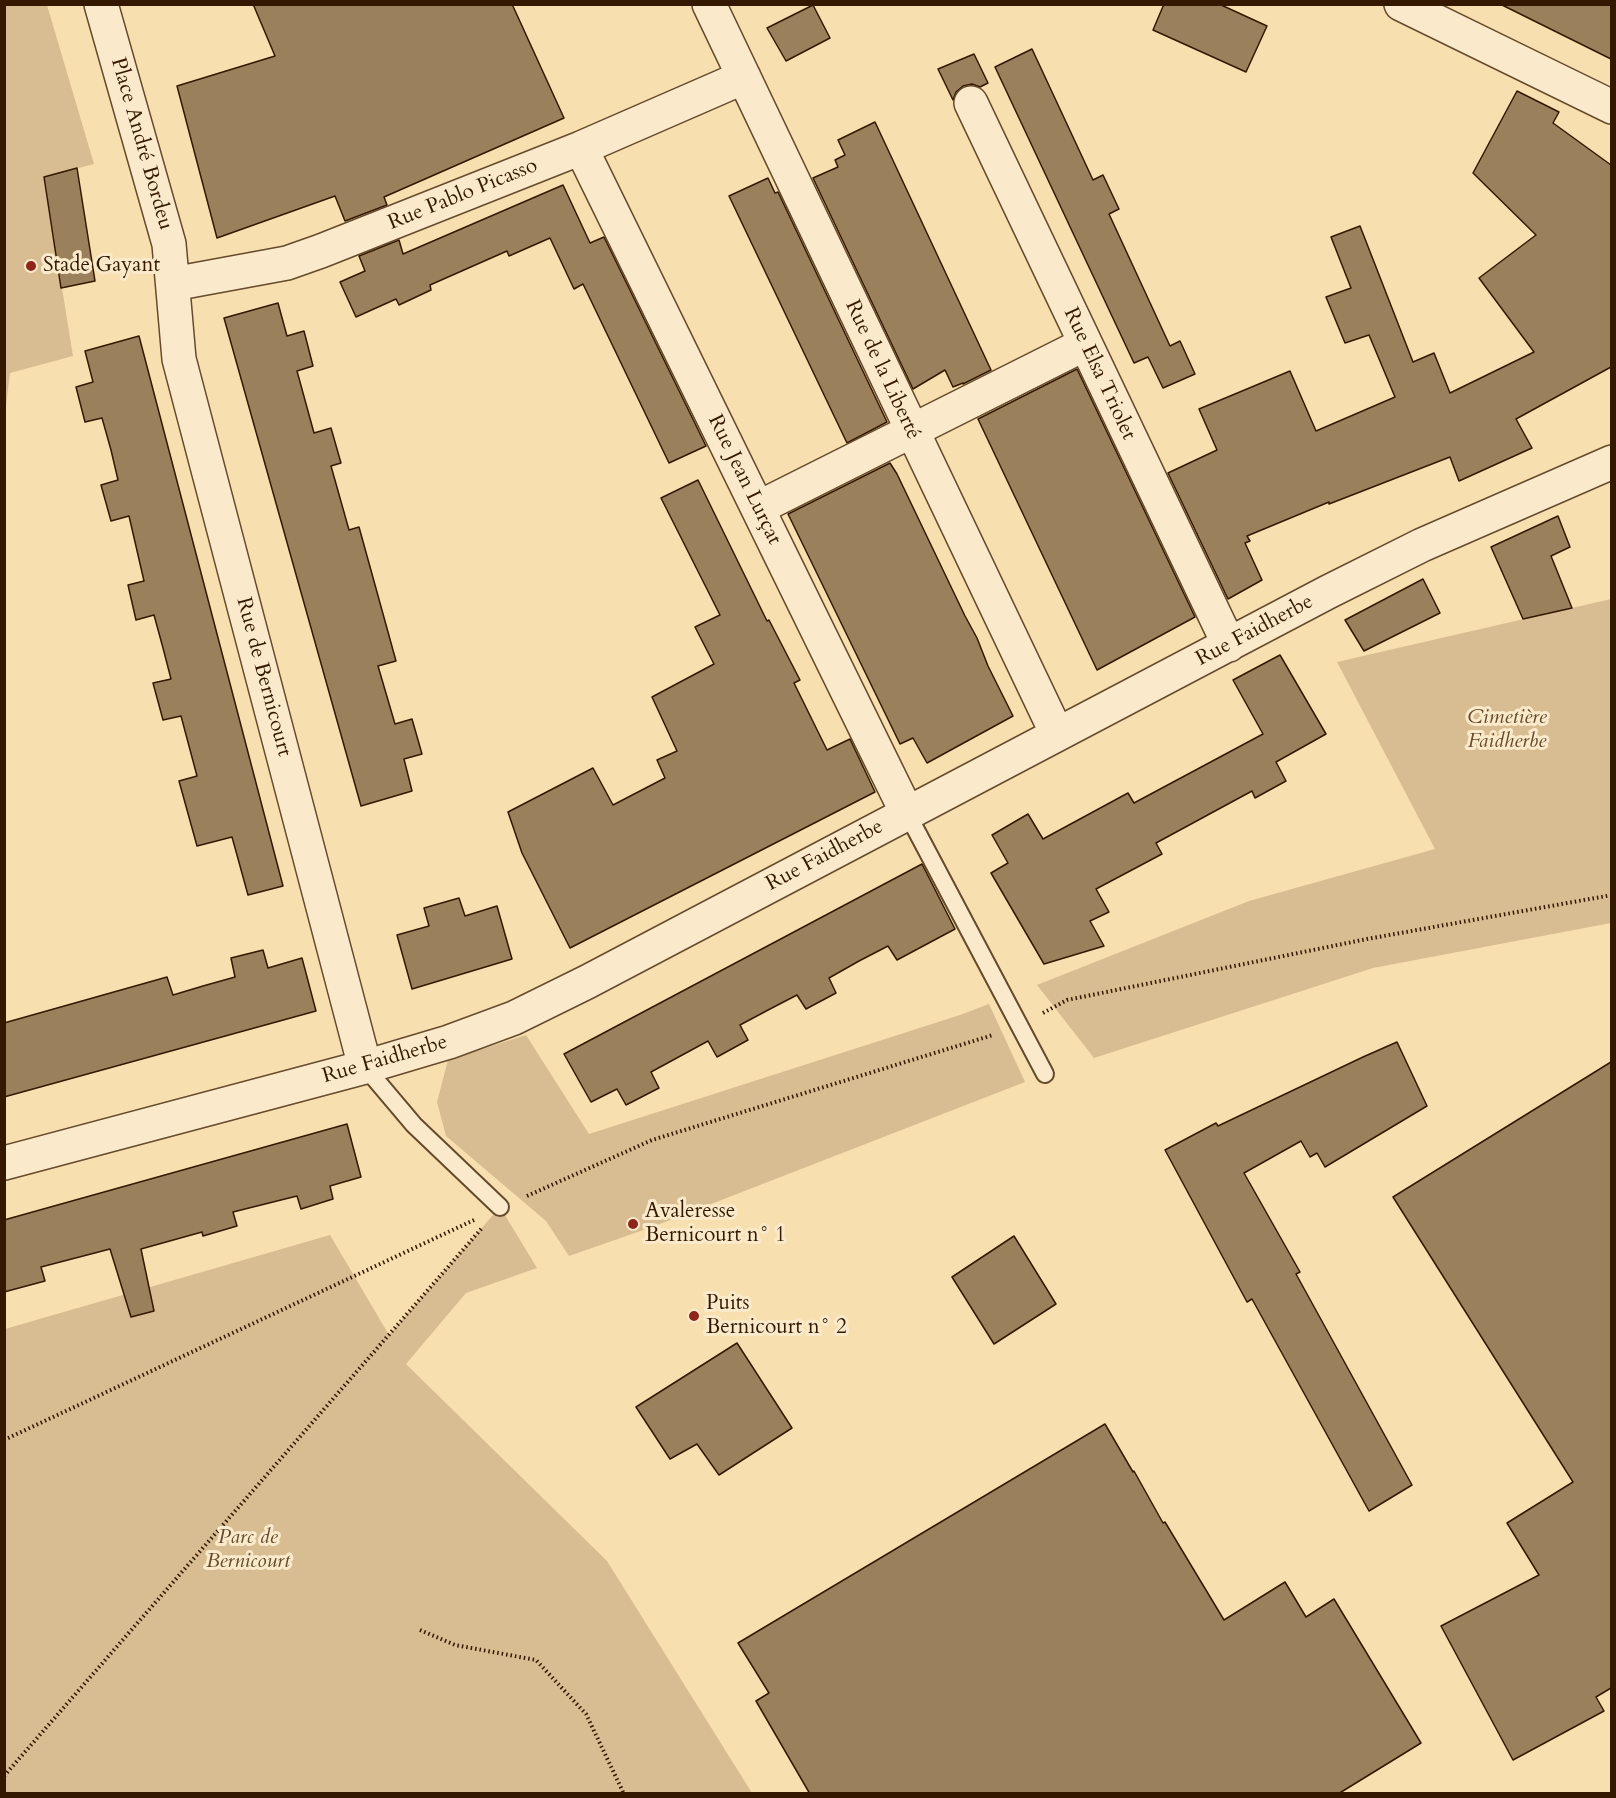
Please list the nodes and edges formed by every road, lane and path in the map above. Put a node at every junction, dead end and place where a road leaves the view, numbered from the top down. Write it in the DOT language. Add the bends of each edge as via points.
graph roads {
  1 [pos="101,4"];
  2 [pos="709,4"];
  3 [pos="1401,4"];
  4 [pos="744,78"];
  5 [pos="971,103"];
  6 [pos="1611,107"];
  7 [pos="581,148"];
  8 [pos="174,284"];
  9 [pos="1085,344"];
  10 [pos="911,431"];
  11 [pos="1611,462"];
  12 [pos="758,508"];
  13 [pos="1229,645"];
  14 [pos="1057,734"];
  15 [pos="907,813"];
  16 [pos="1611,895"];
  17 [pos="1020,1025"];
  18 [pos="365,1067"];
  19 [pos="1045,1074"];
  20 [pos="4,1163"];
  21 [pos="500,1208"];
  22 [pos="4,1440"];
  23 [pos="420,1630"];
  24 [pos="4,1776"];
  25 [pos="624,1794"];
  1 -- 8 [label="street, Place André Bordeu" via="169,244"];
  2 -- 4 [label="street, Rue de la Liberté"];
  3 -- 6 [label="street"];
  4 -- 7 [label="street, Rue Pablo Picasso"];
  4 -- 10 [label="street, Rue de la Liberté"];
  5 -- 9 [label="street, Rue Elsa Triolet"];
  7 -- 8 [label="street, Rue Pablo Picasso" via="321,251 287,262"];
  7 -- 12 [label="street, Rue Jean Lurçat"];
  8 -- 18 [label="street, Rue de Bernicourt" via="179,359"];
  9 -- 10 [label="street"];
  9 -- 13 [label="street, Rue Elsa Triolet"];
  10 -- 12 [label="street"];
  10 -- 14 [label="street, Rue de la Liberté"];
  11 -- 13 [label="street, Rue Faidherbe" via="1422,545"];
  12 -- 15 [label="street, Rue Jean Lurçat"];
  13 -- 14 [label="street, Rue Faidherbe"];
  14 -- 15 [label="street, Rue Faidherbe"];
  15 -- 17 [label="lane"];
  15 -- 18 [label="street, Rue Faidherbe" via="543,1005 449,1042"];
  16 -- 17 [label="path" via="1367,939 1067,1000"];
  17 -- 19 [label="lane"];
  17 -- 21 [label="path" via="652,1140"];
  18 -- 20 [label="street, Rue Faidherbe"];
  18 -- 21 [label="lane" via="414,1125"];
  21 -- 22 [label="path"];
  21 -- 24 [label="path"];
  23 -- 25 [label="path" via="455,1645 536,1660 586,1714"];
}
